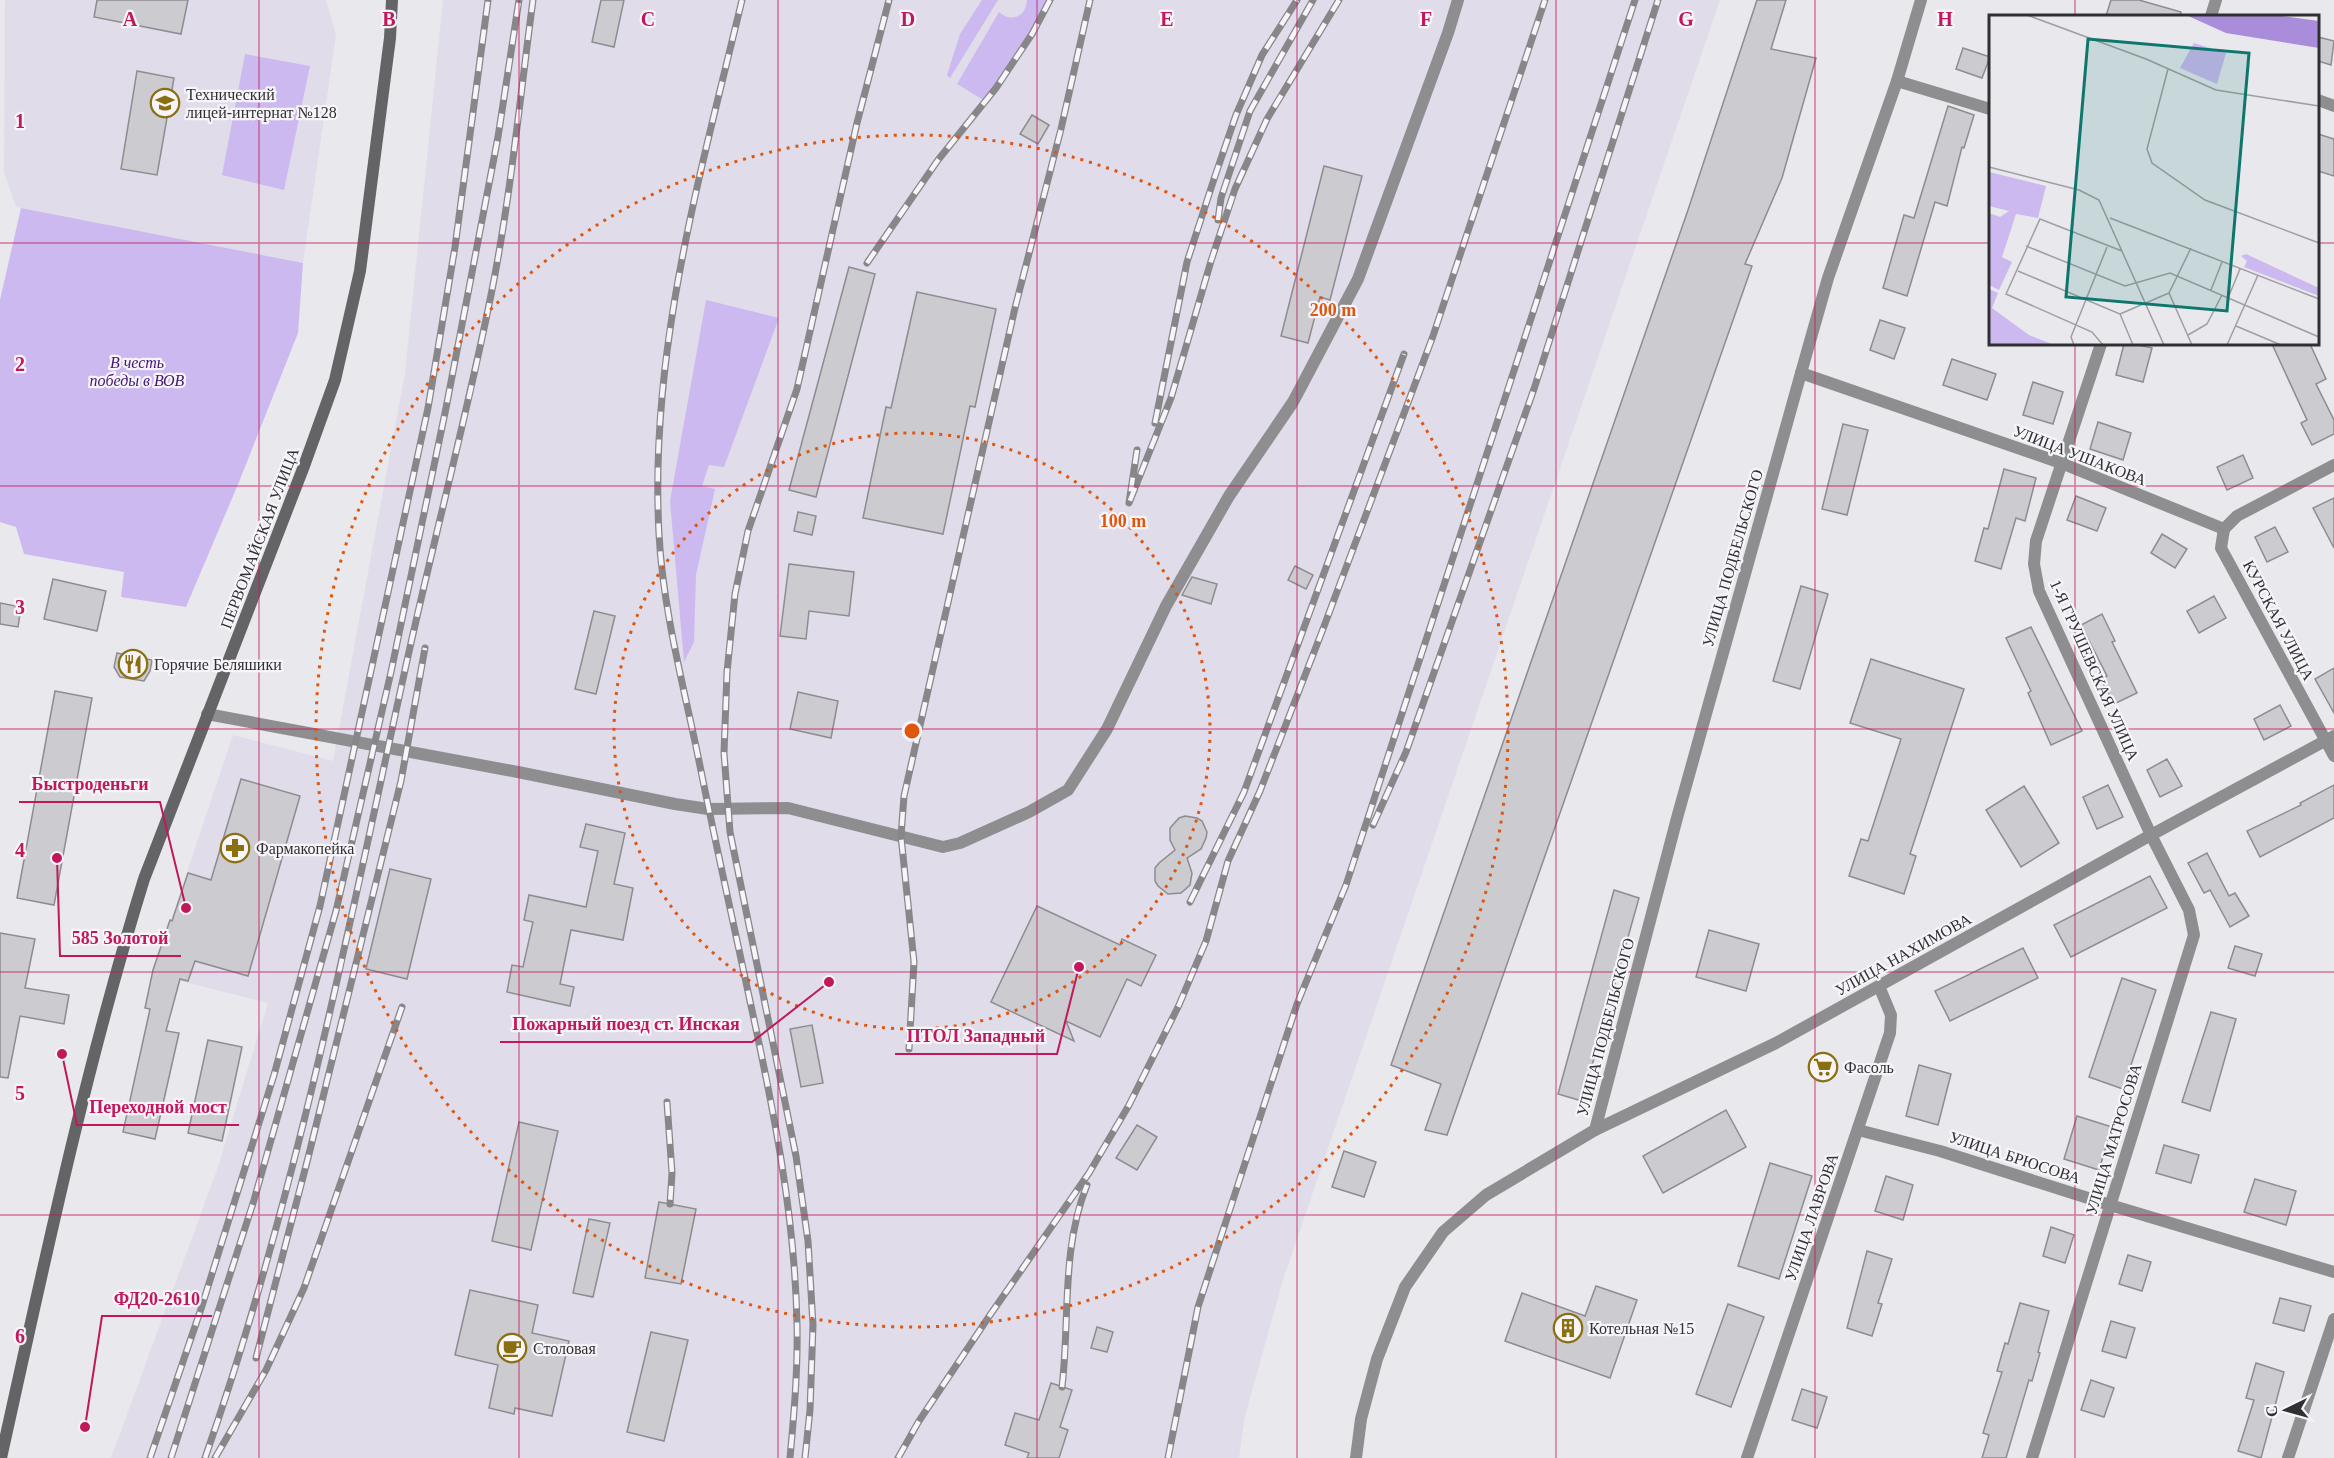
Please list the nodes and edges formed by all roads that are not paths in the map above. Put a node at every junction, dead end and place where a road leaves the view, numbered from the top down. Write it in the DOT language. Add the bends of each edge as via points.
graph roads {
  1 [pos="392,0"];
  2 [pos="1458,0"];
  3 [pos="1921,0"];
  4 [pos="2216,0"];
  5 [pos="2211,15"];
  6 [pos="1897,81"];
  7 [pos="2319,100"];
  8 [pos="2334,106"];
  9 [pos="1989,109"];
  10 [pos="2101,345"];
  11 [pos="1801,373"];
  12 [pos="2061,463"];
  13 [pos="2334,465"];
  14 [pos="2224,529"];
  15 [pos="207,714"];
  16 [pos="2330,739"];
  17 [pos="2334,756"];
  18 [pos="2151,835"];
  19 [pos="1879,986"];
  20 [pos="1595,1130"];
  21 [pos="1858,1130"];
  22 [pos="2110,1205"];
  23 [pos="2334,1272"];
  24 [pos="2334,1319"];
  25 [pos="1,1458"];
  26 [pos="1356,1458"];
  27 [pos="1747,1458"];
  28 [pos="2032,1458"];
  29 [pos="2289,1458"];
  1 -- 15 [label="main road, ПЕРВОМАЙСКАЯ УЛИЦА" via="360,271 335,380"];
  2 -- 15 [label="street" via="1358,279 1293,402 1229,496 1167,606 1107,729 1068,790 1029,812 943,847 788,808 708,809 675,804"];
  3 -- 6 [label="street, УЛИЦА ПОДБЕЛЬСКОГО"];
  4 -- 5 [label="street"];
  6 -- 9 [label="street"];
  6 -- 11 [label="street, УЛИЦА ПОДБЕЛЬСКОГО" via="1828,278"];
  7 -- 8 [label="street"];
  10 -- 12 [label="street, 1-Я ГРУШЕВСКАЯ УЛИЦА"];
  11 -- 12 [label="street, УЛИЦА УШАКОВА"];
  11 -- 20 [label="street, УЛИЦА ПОДБЕЛЬСКОГО"];
  12 -- 14 [label="street, УЛИЦА УШАКОВА"];
  12 -- 18 [label="street, 1-Я ГРУШЕВСКАЯ УЛИЦА" via="2036,541 2034,564 2039,591"];
  13 -- 14 [label="street" via="2237,516"];
  14 -- 16 [label="street, КУРСКАЯ УЛИЦА" via="2221,548"];
  15 -- 25 [label="main road, ПЕРВОМАЙСКАЯ УЛИЦА" via="130,924 88,1082"];
  16 -- 17 [label="street, КУРСКАЯ УЛИЦА"];
  16 -- 18 [label="street, УЛИЦА НАХИМОВА"];
  18 -- 19 [label="street, УЛИЦА НАХИМОВА"];
  18 -- 22 [label="street, УЛИЦА МАТРОСОВА" via="2189,910 2194,935"];
  19 -- 20 [label="street, УЛИЦА НАХИМОВА" via="1776,1044"];
  19 -- 21 [label="street, УЛИЦА ЛАВРОВА" via="1891,1015 1890,1033"];
  20 -- 26 [label="street, УЛИЦА НАХИМОВА" via="1486,1195 1443,1232 1405,1287 1377,1359 1361,1419"];
  21 -- 22 [label="street, УЛИЦА БРЮСОВА" via="1940,1151"];
  21 -- 27 [label="street, УЛИЦА ЛАВРОВА"];
  22 -- 23 [label="street, УЛИЦА БРЮСОВА"];
  22 -- 28 [label="street, УЛИЦА МАТРОСОВА"];
  24 -- 29 [label="street"];
}
